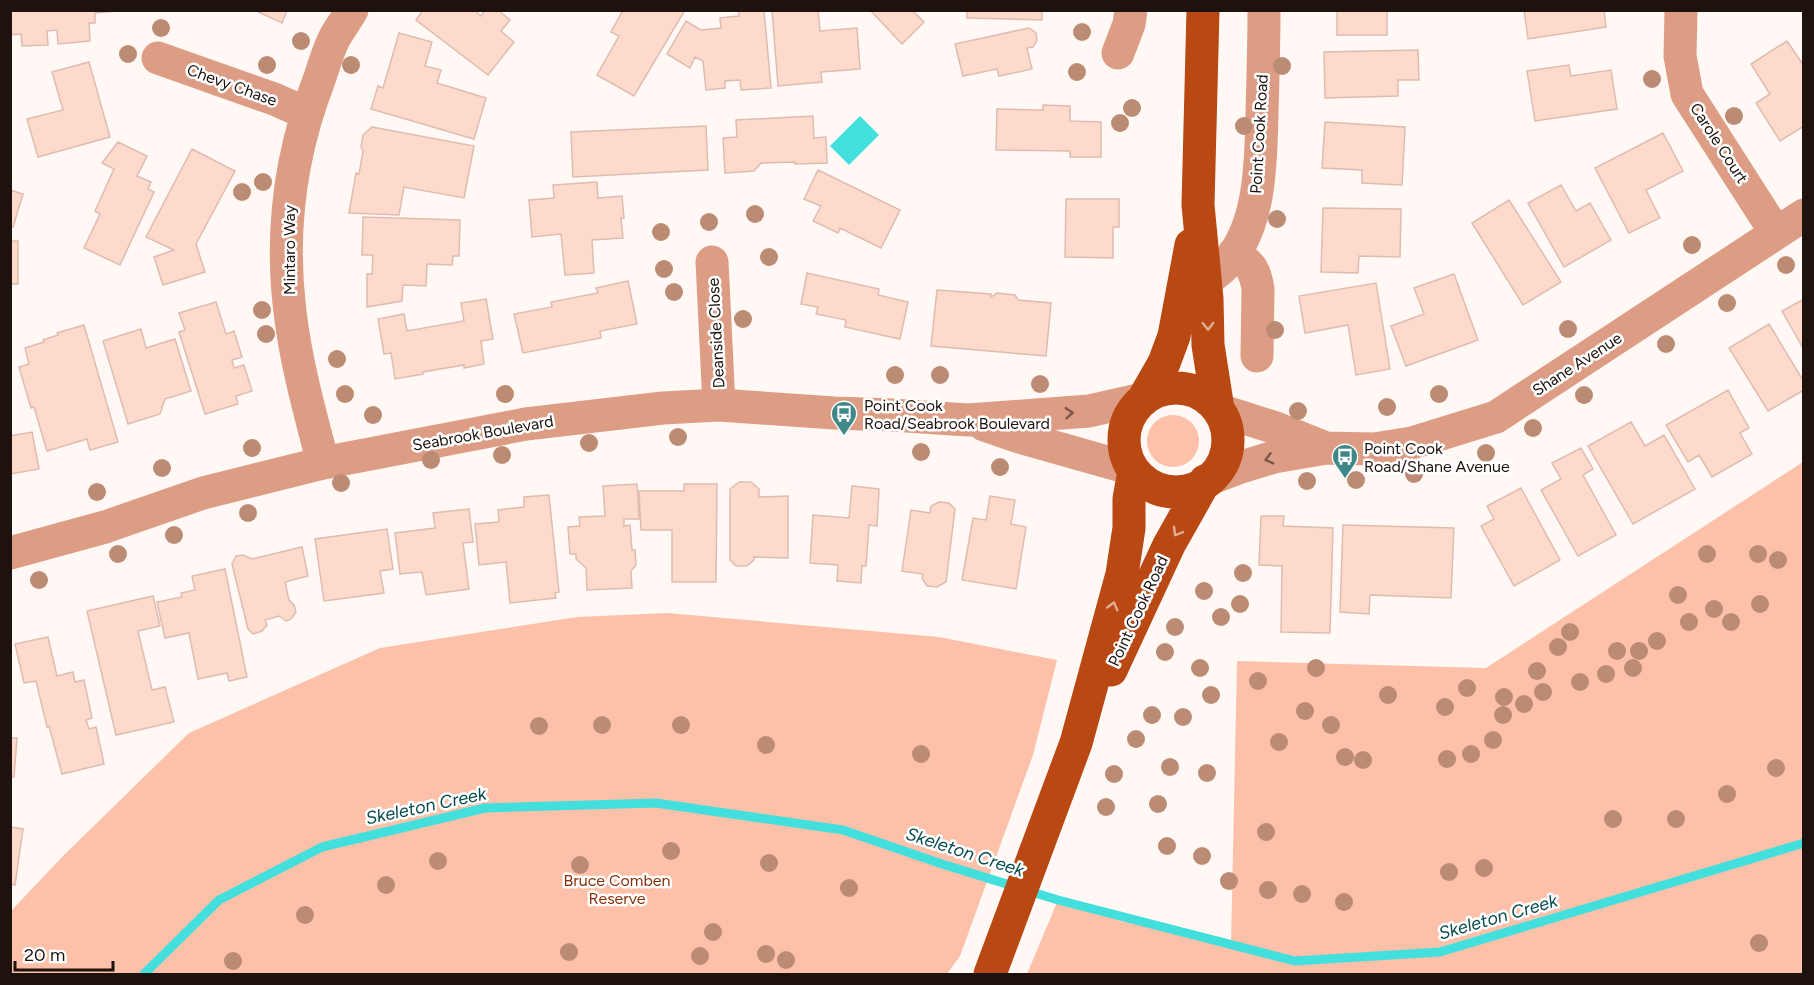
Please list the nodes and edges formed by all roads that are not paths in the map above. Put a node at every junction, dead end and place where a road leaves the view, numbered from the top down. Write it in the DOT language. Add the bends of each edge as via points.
graph roads {
  1 [pos="352,10"];
  2 [pos="1131,10"];
  3 [pos="1203,10"];
  4 [pos="1264,10"];
  5 [pos="1681,10"];
  6 [pos="1118,53"];
  7 [pos="158,58"];
  8 [pos="306,113"];
  9 [pos="1198,205"];
  10 [pos="1803,215"];
  11 [pos="1776,232"];
  12 [pos="1234,253"];
  13 [pos="712,262"];
  14 [pos="1206,280"];
  15 [pos="1257,356"];
  16 [pos="1143,399"];
  17 [pos="719,405"];
  18 [pos="1218,410"];
  19 [pos="968,420"];
  20 [pos="1326,448"];
  21 [pos="323,463"];
  22 [pos="1133,470"];
  23 [pos="1207,480"];
  24 [pos="10,553"];
  25 [pos="1076,743"];
  26 [pos="990,975"];
  1 -- 8 [label="street, Mintaro Way" via="334,38"];
  2 -- 6 [label="street"];
  3 -- 9 [label="main road"];
  4 -- 12 [label="street, Point Cook Road" via="1261,158 1256,201"];
  5 -- 11 [label="street, Carole Court" via="1680,56 1687,94"];
  7 -- 8 [label="street, Chevy Chase"];
  8 -- 21 [label="street, Mintaro Way" via="288,202 286,270 297,355"];
  9 -- 14 [label="main road"];
  9 -- 16 [label="main road" via="1174,336"];
  10 -- 11 [label="street, Shane Avenue"];
  11 -- 20 [label="street, Shane Avenue" via="1496,417 1412,443 1374,449"];
  12 -- 14 [label="street, Point Cook Road" via="1225,266"];
  12 -- 15 [label="street" via="1249,264 1257,280"];
  13 -- 17 [label="street, Deanside Close"];
  14 -- 18 [label="main road, one-way" via="1208,345"];
  16 -- 18 [label="main road" via="1164,389 1181,388 1203,395"];
  19 -- 16 [label="street, Seabrook Boulevard, one-way" via="1089,411"];
  16 -- 22 [label="main road" via="1130,414 1124,434"];
  17 -- 19 [label="street, Seabrook Boulevard"];
  17 -- 21 [label="street, Seabrook Boulevard" via="526,423"];
  18 -- 20 [label="street, Shane Avenue"];
  18 -- 23 [label="main road" via="1226,427 1227,446 1220,467"];
  19 -- 22 [label="street, Seabrook Boulevard"];
  20 -- 23 [label="street, Shane Avenue, one-way" via="1274,457"];
  21 -- 24 [label="street, Seabrook Boulevard" via="203,494"];
  22 -- 23 [label="main road" via="1165,491 1196,488"];
  25 -- 22 [label="main road, Point Cook Road, one-way" via="1122,573"];
  23 -- 25 [label="main road, Point Cook Road, one-way" via="1169,545"];
  25 -- 26 [label="main road, Point Cook Road"];
}
